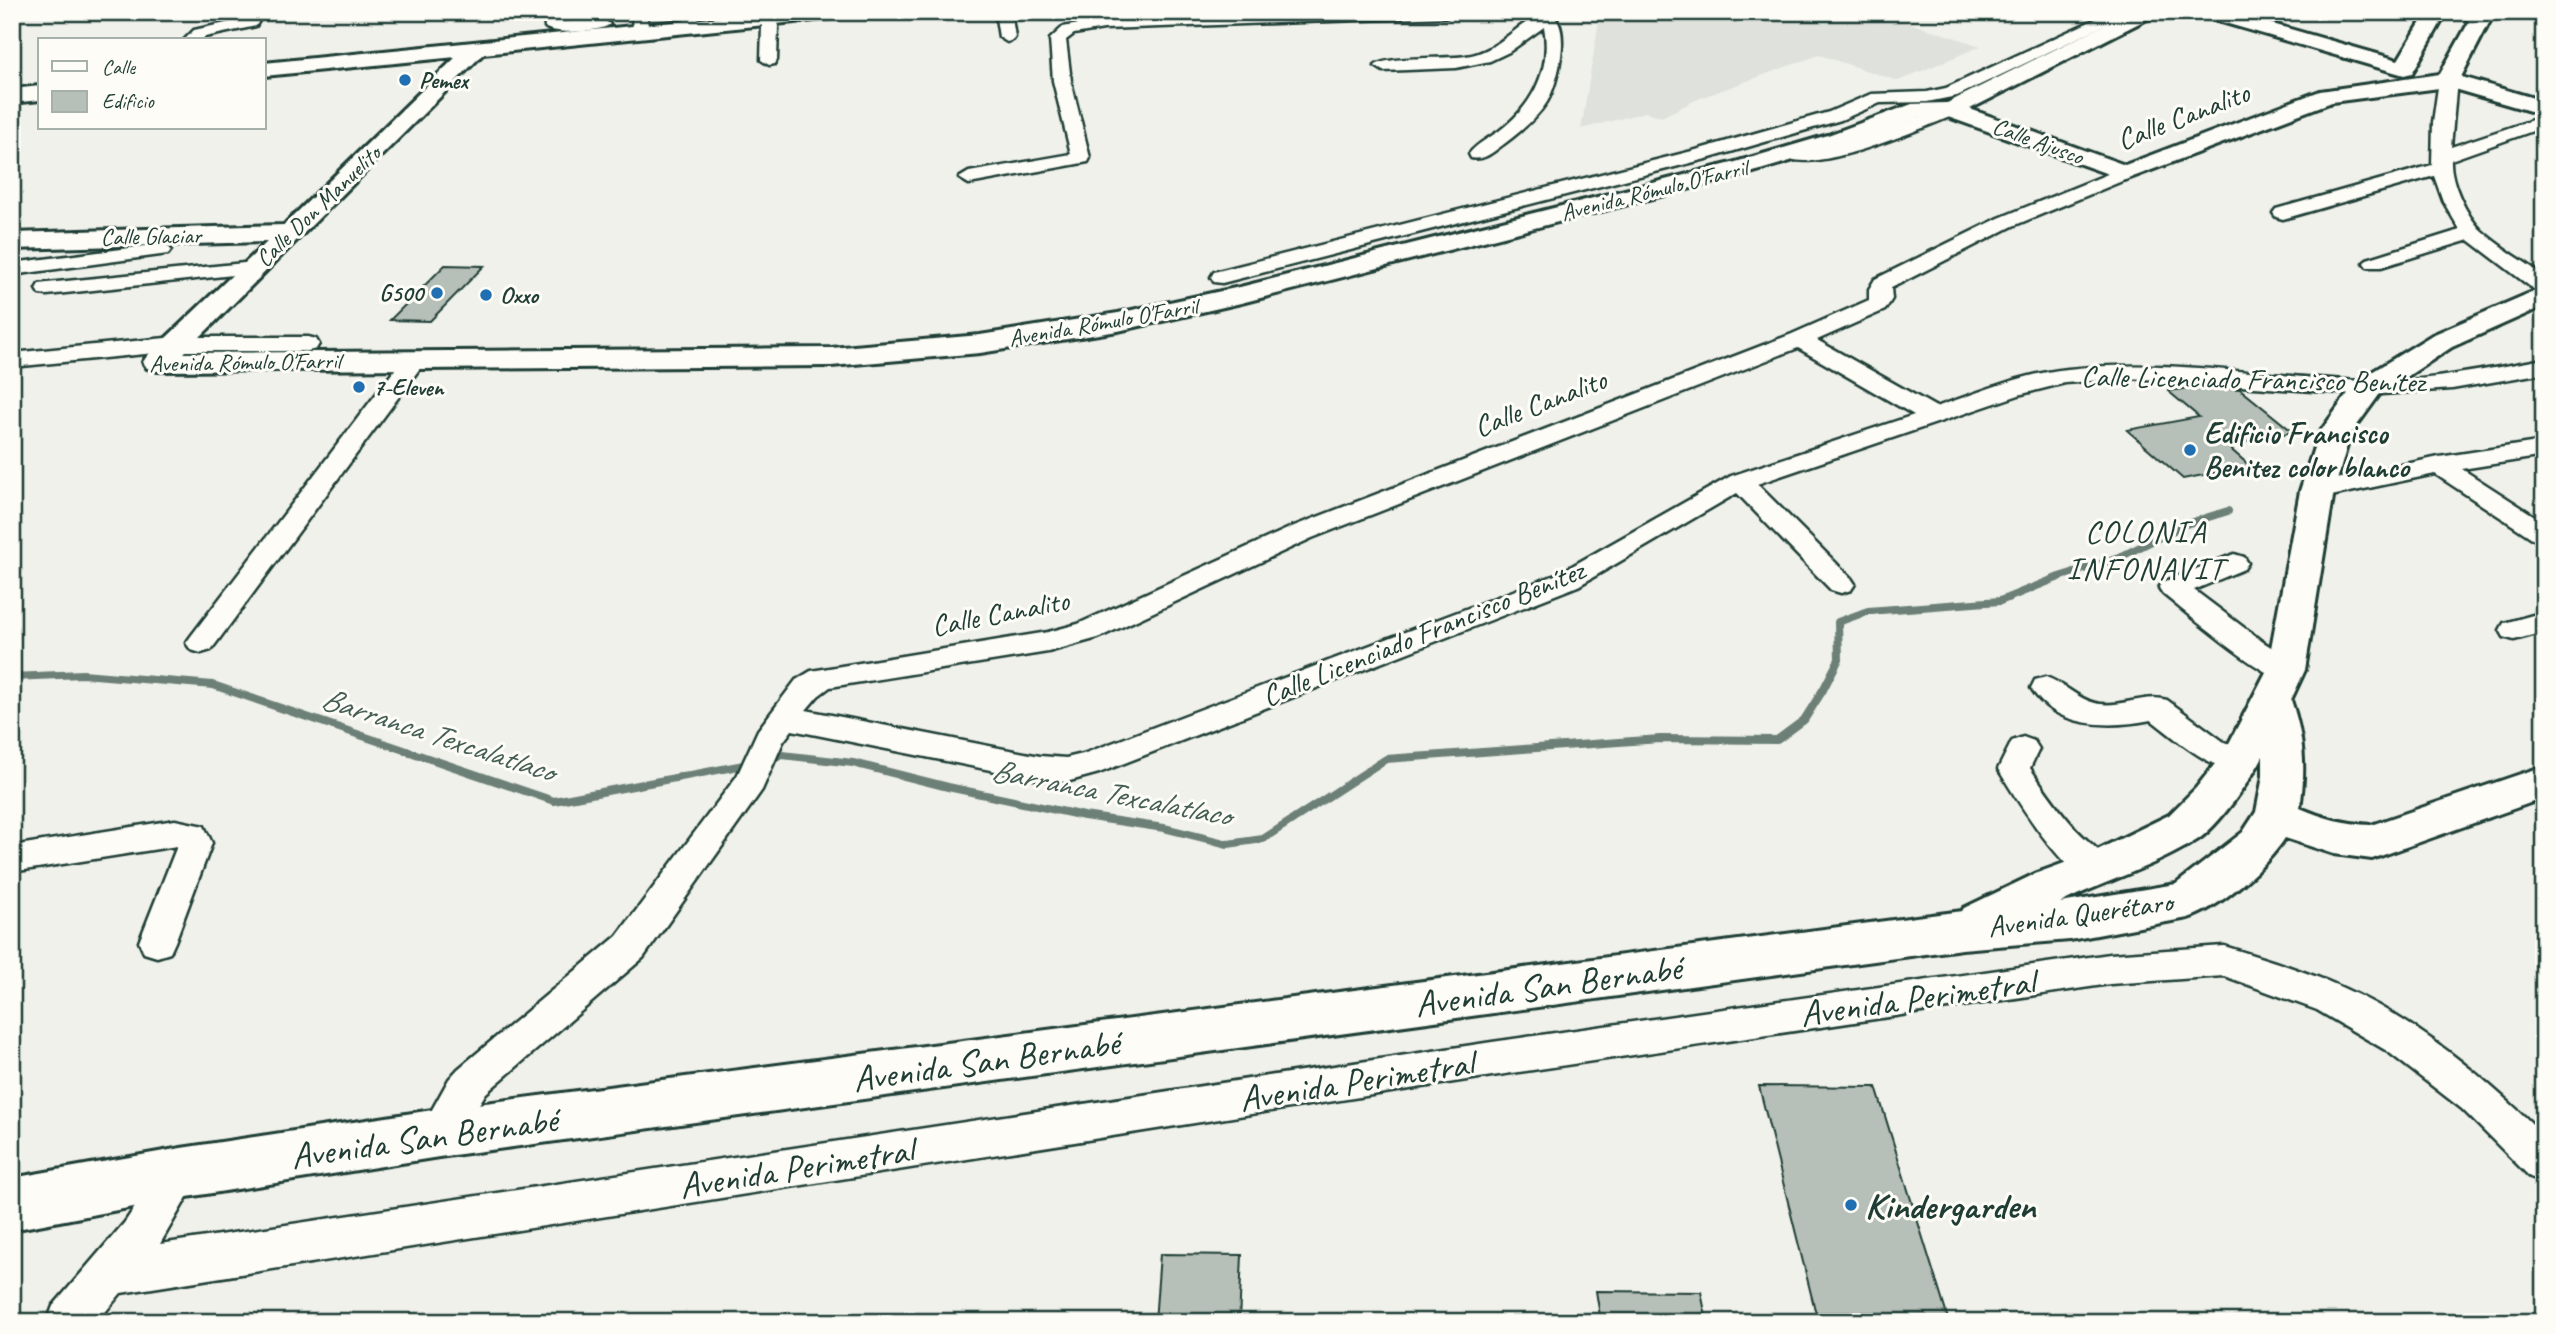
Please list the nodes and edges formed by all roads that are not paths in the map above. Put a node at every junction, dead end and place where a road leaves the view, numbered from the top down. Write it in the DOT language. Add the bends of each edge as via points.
graph roads {
  1 [pos="256,12"];
  2 [pos="551,12"];
  3 [pos="834,12"];
  4 [pos="1003,12"];
  5 [pos="1447,12"];
  6 [pos="2124,12"];
  7 [pos="2146,12"];
  8 [pos="2208,12"];
  9 [pos="2437,12"];
  10 [pos="2470,12"];
  11 [pos="2518,12"];
  12 [pos="1379,13"];
  13 [pos="2544,14"];
  14 [pos="1547,15"];
  15 [pos="758,16"];
  16 [pos="691,19"];
  17 [pos="640,22"];
  18 [pos="602,24"];
  19 [pos="236,26"];
  20 [pos="1007,37"];
  21 [pos="178,38"];
  22 [pos="194,38"];
  23 [pos="477,48"];
  24 [pos="1494,53"];
  25 [pos="1517,58"];
  26 [pos="769,60"];
  27 [pos="1382,66"];
  28 [pos="2404,68"];
  29 [pos="266,70"];
  30 [pos="2448,80"];
  31 [pos="38,93"];
  32 [pos="12,96"];
  33 [pos="2328,96"];
  34 [pos="2544,108"];
  35 [pos="1951,110"];
  36 [pos="1526,118"];
  37 [pos="2544,121"];
  38 [pos="1894,134"];
  39 [pos="1534,136"];
  40 [pos="1478,154"];
  41 [pos="1792,154"];
  42 [pos="1849,160"];
  43 [pos="2441,162"];
  44 [pos="2125,173"];
  45 [pos="969,177"];
  46 [pos="2283,213"];
  47 [pos="2472,233"];
  48 [pos="282,240"];
  49 [pos="12,241"];
  50 [pos="161,250"];
  51 [pos="12,252"];
  52 [pos="2374,263"];
  53 [pos="254,268"];
  54 [pos="12,269"];
  55 [pos="1231,286"];
  56 [pos="2544,286"];
  57 [pos="47,289"];
  58 [pos="2544,295"];
  59 [pos="1800,338"];
  60 [pos="308,344"];
  61 [pos="167,353"];
  62 [pos="12,360"];
  63 [pos="414,360"];
  64 [pos="2544,366"];
  65 [pos="12,374"];
  66 [pos="2368,388"];
  67 [pos="1934,416"];
  68 [pos="2544,448"];
  69 [pos="2439,465"];
  70 [pos="1740,481"];
  71 [pos="2317,491"];
  72 [pos="2544,534"];
  73 [pos="2234,563"];
  74 [pos="1842,584"];
  75 [pos="2544,622"];
  76 [pos="2514,630"];
  77 [pos="201,643"];
  78 [pos="2279,686"];
  79 [pos="2046,688"];
  80 [pos="776,728"];
  81 [pos="2023,749"];
  82 [pos="2241,760"];
  83 [pos="2544,782"];
  84 [pos="2277,816"];
  85 [pos="12,859"];
  86 [pos="2100,868"];
  87 [pos="2188,900"];
  88 [pos="1962,929"];
  89 [pos="157,942"];
  90 [pos="439,1133"];
  91 [pos="2544,1163"];
  92 [pos="181,1173"];
  93 [pos="12,1204"];
  94 [pos="111,1273"];
  95 [pos="70,1317"];
  1 -- 19 [label="street" via="250,23"];
  2 -- 18 [label="street" via="553,27"];
  3 -- 15 [label="street"];
  4 -- 20 [label="street"];
  5 -- 12 [label="street"];
  6 -- 55 [label="street, Avenida Rómulo O'Farril" via="1951,92 1877,98 1835,116 1703,155"];
  7 -- 35 [label="street, Avenida Rómulo O'Farril"];
  8 -- 28 [label="street"];
  9 -- 28 [label="street"];
  10 -- 30 [label="street" via="2480,21"];
  11 -- 13 [label="street"];
  12 -- 45 [label="street" via="1104,24 1069,30 1058,39 1062,81 1081,158"];
  14 -- 24 [label="street"];
  14 -- 36 [label="street" via="1553,31 1543,99"];
  15 -- 16 [label="street"];
  15 -- 26 [label="street" via="770,26"];
  16 -- 17 [label="street"];
  17 -- 23 [label="street"];
  19 -- 21 [label="street" via="194,28"];
  19 -- 22 [label="street"];
  23 -- 29 [label="street"];
  23 -- 48 [label="street, Calle Don Manuelito"];
  24 -- 25 [label="street"];
  24 -- 27 [label="street" via="1452,62"];
  28 -- 33 [label="street, Calle Canalito"];
  30 -- 33 [label="street, Calle Canalito"];
  30 -- 34 [label="street"];
  30 -- 43 [label="street"];
  31 -- 32 [label="street"];
  33 -- 44 [label="street, Calle Canalito"];
  35 -- 38 [label="street"];
  35 -- 41 [label="street, Avenida Rómulo O'Farril" via="1920,109"];
  35 -- 44 [label="street, Calle Ajusco"];
  36 -- 39 [label="street"];
  36 -- 40 [label="street"];
  37 -- 43 [label="street"];
  38 -- 41 [label="street" via="1829,153"];
  38 -- 42 [label="street"];
  41 -- 55 [label="street, Avenida Rómulo O'Farril"];
  43 -- 46 [label="street"];
  43 -- 47 [label="street" via="2454,201"];
  44 -- 59 [label="street, Calle Canalito" via="2006,222 1927,261 1880,286 1877,305"];
  47 -- 52 [label="street"];
  47 -- 56 [label="street"];
  48 -- 49 [label="street, Calle Glaciar"];
  48 -- 50 [label="street, Calle Glaciar"];
  48 -- 53 [label="street, Calle Don Manuelito"];
  50 -- 51 [label="street, Calle Glaciar"];
  50 -- 54 [label="street"];
  53 -- 57 [label="street"];
  53 -- 61 [label="street, Calle Don Manuelito"];
  55 -- 63 [label="street, Avenida Rómulo O'Farril" via="1176,311 1067,331 897,353"];
  58 -- 66 [label="street, Avenida Querétaro" via="2442,341"];
  59 -- 67 [label="street"];
  59 -- 80 [label="street, Calle Canalito" via="1303,532 1088,631 1048,642 822,678 807,688"];
  60 -- 61 [label="street"];
  61 -- 62 [label="street"];
  61 -- 63 [label="street, Avenida Rómulo O'Farril"];
  61 -- 65 [label="street, Avenida Rómulo O'Farril"];
  63 -- 77 [label="street"];
  64 -- 66 [label="street, Calle Licenciado Francisco Benítez" via="2452,382"];
  66 -- 67 [label="street, Calle Licenciado Francisco Benítez" via="2129,371 2065,376"];
  66 -- 71 [label="street, Avenida Querétaro" via="2334,435"];
  67 -- 70 [label="street, Calle Licenciado Francisco Benítez"];
  68 -- 69 [label="street"];
  69 -- 71 [label="street"];
  69 -- 72 [label="street"];
  70 -- 74 [label="street"];
  70 -- 80 [label="street, Calle Licenciado Francisco Benítez" via="1568,580 1088,765 1066,770 1040,768"];
  71 -- 78 [label="street, Avenida Querétaro"];
  73 -- 78 [label="street" via="2173,588 2253,649"];
  75 -- 76 [label="street"];
  78 -- 82 [label="street, Avenida Querétaro"];
  78 -- 84 [label="street, Avenida Querétaro" via="2284,776"];
  79 -- 82 [label="street" via="2071,708 2097,716 2156,708 2213,750"];
  80 -- 90 [label="street, Calle Canalito" via="751,781 630,947 472,1081"];
  81 -- 86 [label="street" via="2014,769 2033,799 2073,851"];
  82 -- 86 [label="street, Avenida Querétaro" via="2184,827"];
  83 -- 84 [label="street" via="2371,842 2325,836"];
  84 -- 87 [label="street, Avenida Querétaro" via="2258,844"];
  85 -- 89 [label="street" via="175,833 192,835 195,843"];
  86 -- 87 [label="street"];
  86 -- 88 [label="street, Avenida Querétaro"];
  87 -- 88 [label="street, Avenida Querétaro" via="2070,921"];
  88 -- 90 [label="street, Avenida San Bernabé"];
  90 -- 92 [label="street, Avenida San Bernabé"];
  91 -- 94 [label="street, Avenida Perimetral" via="2439,1066 2365,1018 2259,971 2224,961 2201,962 2110,969 1492,1059"];
  92 -- 93 [label="street, Avenida San Bernabé"];
  92 -- 94 [label="street"];
  94 -- 95 [label="street"];
}
